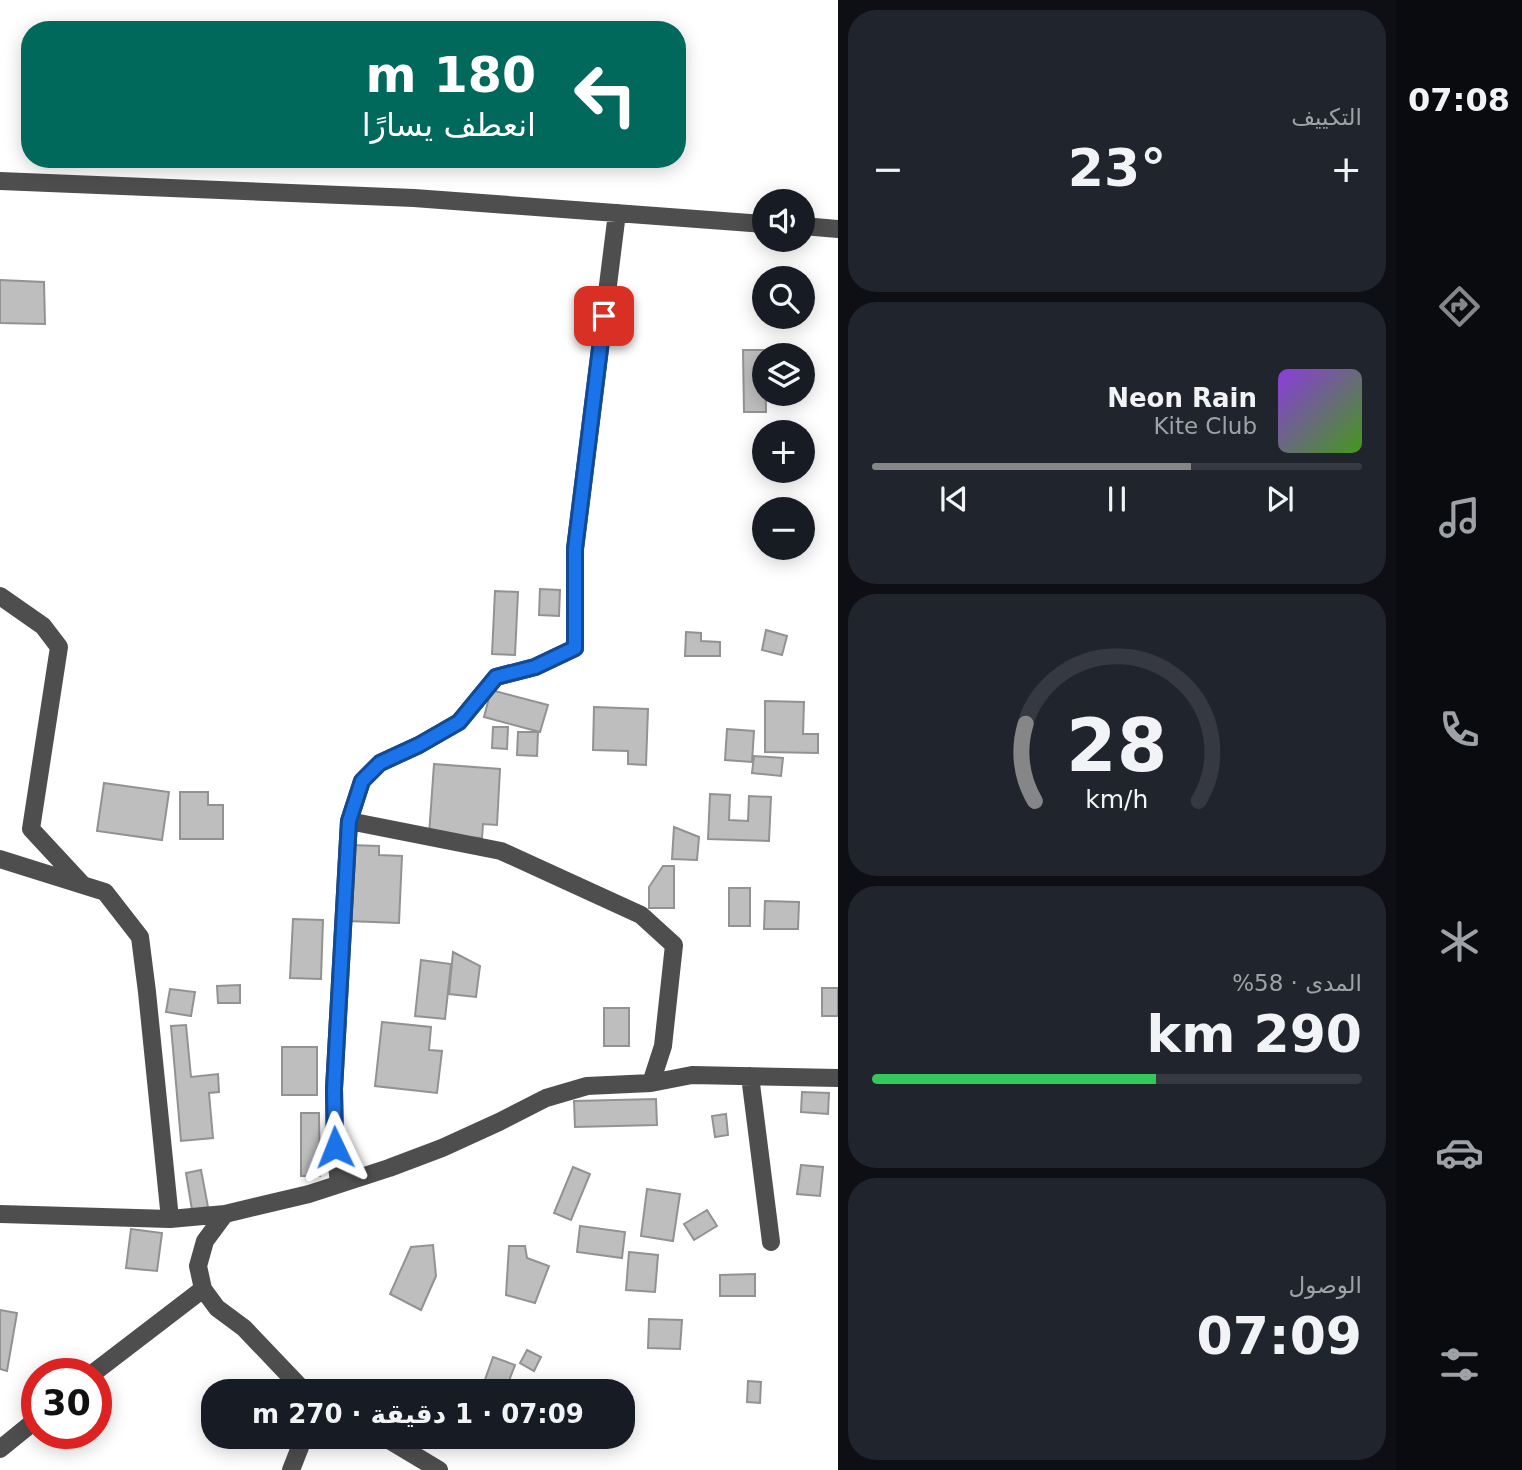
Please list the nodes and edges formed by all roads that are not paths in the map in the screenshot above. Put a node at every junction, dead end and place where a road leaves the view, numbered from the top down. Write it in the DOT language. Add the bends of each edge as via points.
graph roads {
  1 [pos="0,181"];
  2 [pos="617,213"];
  3 [pos="752,223"];
  4 [pos="815,227"];
  5 [pos="838,229"];
  6 [pos="0,596"];
  7 [pos="349,821"];
  8 [pos="0,859"];
  9 [pos="84,885"];
  10 [pos="750,1076"];
  11 [pos="838,1078"];
  12 [pos="651,1083"];
  13 [pos="339,1184"];
  14 [pos="0,1214"];
  15 [pos="225,1214"];
  16 [pos="170,1219"];
  17 [pos="771,1242"];
  18 [pos="203,1289"];
  19 [pos="112,1359"];
  20 [pos="292,1379"];
  21 [pos="21,1432"];
  22 [pos="0,1449"];
  23 [pos="299,1449"];
  24 [pos="404,1449"];
  25 [pos="291,1470"];
  26 [pos="439,1470"];
  1 -- 2 [label="street" via="414,198"];
  2 -- 3 [label="street"];
  2 -- 7 [label="street" via="575,549 575,648 535,667 496,677 459,722 380,763 362,781"];
  4 -- 5 [label="street"];
  6 -- 9 [label="street" via="43,626 60,648 31,829"];
  7 -- 12 [label="street" via="501,852 641,915 674,946 663,1045"];
  7 -- 13 [label="street" via="334,1089"];
  8 -- 9 [label="street"];
  9 -- 16 [label="street" via="105,892 140,937"];
  10 -- 11 [label="street"];
  10 -- 12 [label="street" via="692,1075"];
  10 -- 17 [label="street"];
  12 -- 13 [label="street" via="587,1086 546,1098 442,1148"];
  13 -- 15 [label="street"];
  14 -- 16 [label="street"];
  15 -- 16 [label="street"];
  15 -- 18 [label="street" via="205,1241 198,1266"];
  18 -- 19 [label="street"];
  18 -- 20 [label="street"];
  21 -- 22 [label="street"];
  23 -- 25 [label="street"];
  24 -- 26 [label="street"];
}
